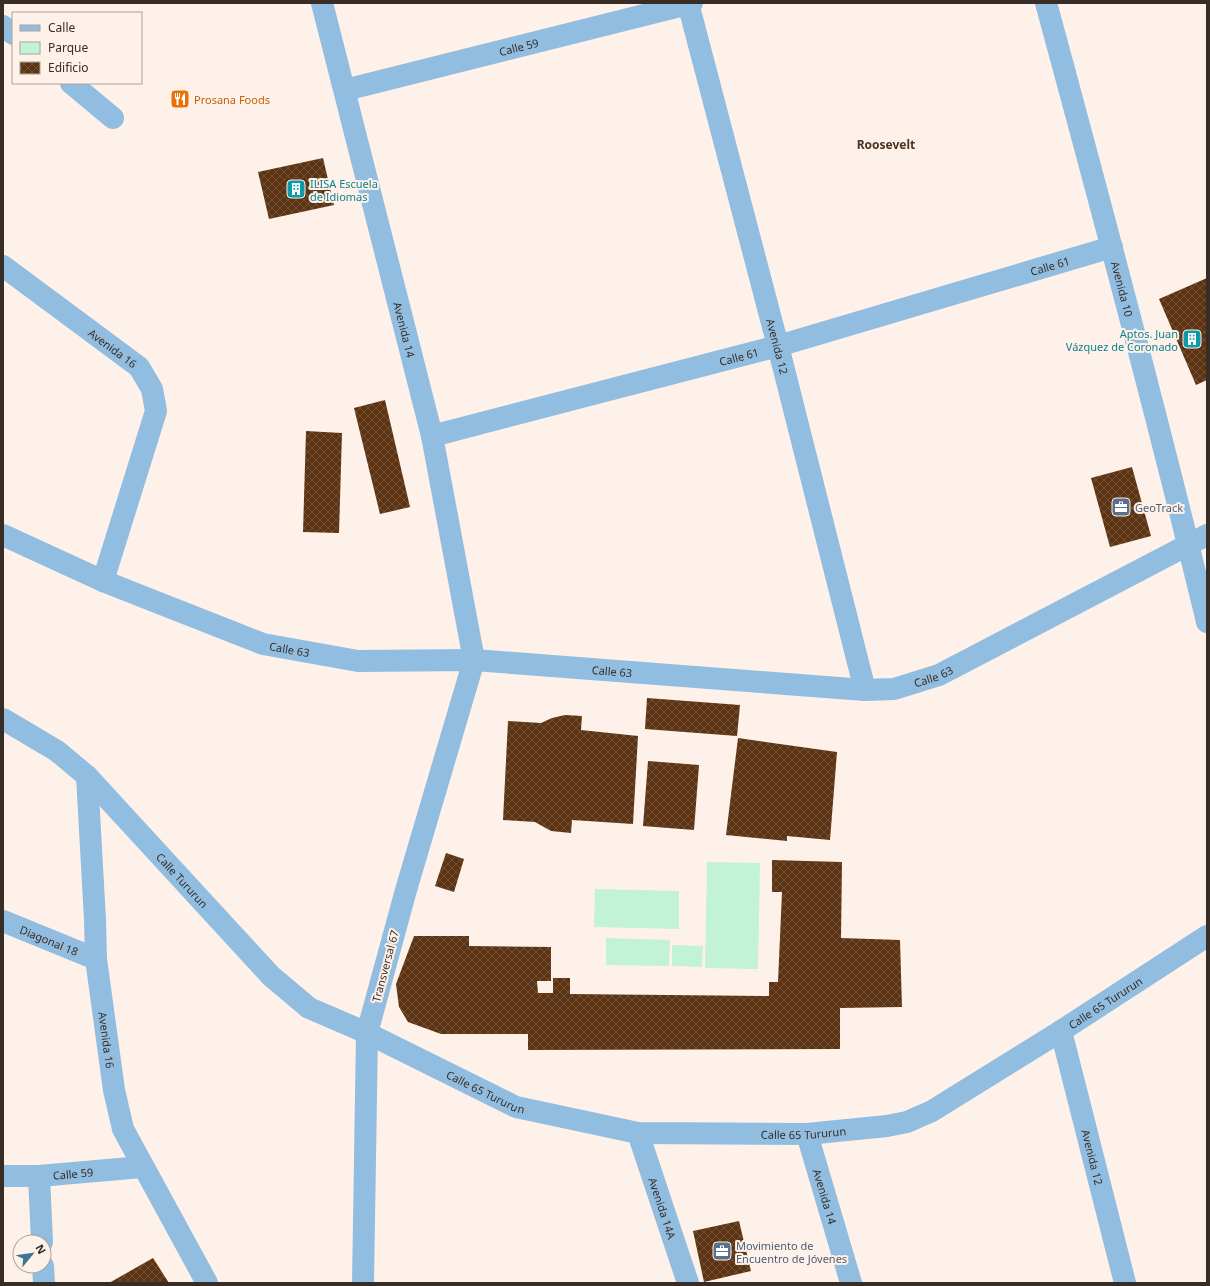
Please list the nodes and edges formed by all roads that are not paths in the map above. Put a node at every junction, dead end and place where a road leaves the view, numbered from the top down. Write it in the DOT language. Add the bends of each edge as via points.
graph roads {
  1 [pos="322,3"];
  2 [pos="689,3"];
  3 [pos="1046,3"];
  4 [pos="3,26"];
  5 [pos="12,33"];
  6 [pos="72,84"];
  7 [pos="345,90"];
  8 [pos="113,118"];
  9 [pos="1112,247"];
  10 [pos="3,266"];
  11 [pos="778,346"];
  12 [pos="432,436"];
  13 [pos="3,535"];
  14 [pos="1198,540"];
  15 [pos="103,581"];
  16 [pos="1207,622"];
  17 [pos="474,660"];
  18 [pos="865,690"];
  19 [pos="3,720"];
  20 [pos="87,776"];
  21 [pos="3,921"];
  22 [pos="1207,936"];
  23 [pos="96,959"];
  24 [pos="1061,1031"];
  25 [pos="367,1033"];
  26 [pos="638,1133"];
  27 [pos="807,1134"];
  28 [pos="142,1167"];
  29 [pos="3,1176"];
  30 [pos="39,1176"];
  31 [pos="42,1234"];
  32 [pos="206,1283"];
  33 [pos="363,1283"];
  34 [pos="688,1283"];
  35 [pos="851,1283"];
  36 [pos="1125,1283"];
  1 -- 7 [label="street, Avenida 14"];
  2 -- 7 [label="street, Calle 59"];
  2 -- 11 [label="street, Avenida 12"];
  3 -- 9 [label="street, Avenida 10"];
  4 -- 5 [label="street"];
  6 -- 8 [label="street"];
  7 -- 12 [label="street, Avenida 14"];
  9 -- 11 [label="street, Calle 61"];
  9 -- 14 [label="street, Avenida 10"];
  10 -- 15 [label="street, Avenida 16" via="139,366 152,388 156,411"];
  11 -- 12 [label="street, Calle 61"];
  11 -- 18 [label="street, Avenida 12"];
  12 -- 17 [label="street, Avenida 14"];
  13 -- 15 [label="street, Calle 63"];
  14 -- 16 [label="street, Avenida 10"];
  14 -- 18 [label="street, Calle 63" via="939,675 894,689"];
  15 -- 17 [label="street, Calle 63" via="263,644 358,661"];
  17 -- 18 [label="street, Calle 63"];
  17 -- 25 [label="street, Transversal 67"];
  19 -- 20 [label="street, Calle Tururun" via="56,751"];
  20 -- 23 [label="street, Avenida 16"];
  20 -- 25 [label="street, Calle Tururun" via="271,976 309,1008"];
  21 -- 23 [label="street, Diagonal 18"];
  22 -- 24 [label="street, Calle 65 Tururun"];
  23 -- 28 [label="street, Avenida 16" via="114,1090 123,1129"];
  24 -- 27 [label="street, Calle 65 Tururun" via="932,1111 907,1122"];
  24 -- 36 [label="street, Avenida 12"];
  25 -- 26 [label="street, Calle 65 Tururun" via="516,1107"];
  25 -- 33 [label="street, Transversal 67"];
  26 -- 27 [label="street, Calle 65 Tururun"];
  26 -- 34 [label="street, Avenida 14A"];
  27 -- 35 [label="street, Avenida 14"];
  28 -- 30 [label="street, Calle 59"];
  28 -- 32 [label="street, Avenida 16"];
  29 -- 30 [label="street, Calle 59"];
  30 -- 31 [label="street"];
}
